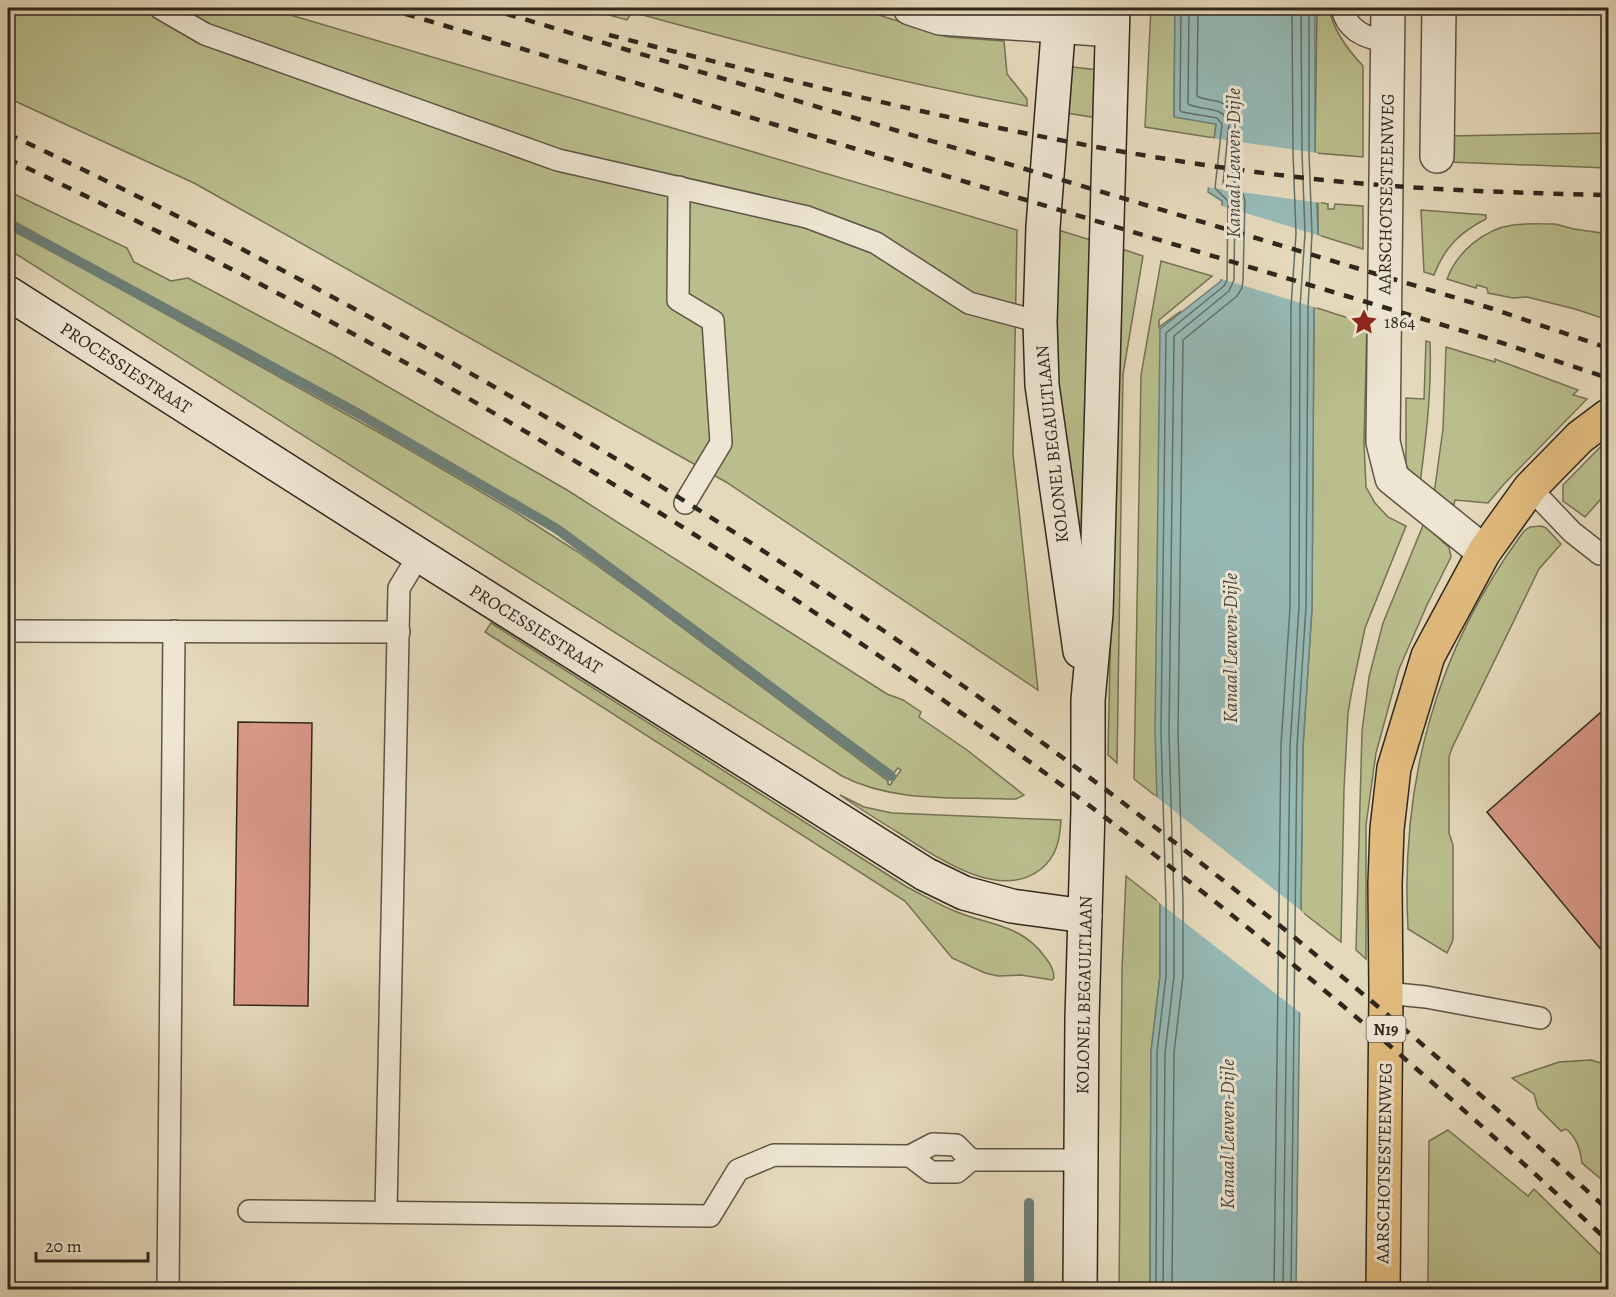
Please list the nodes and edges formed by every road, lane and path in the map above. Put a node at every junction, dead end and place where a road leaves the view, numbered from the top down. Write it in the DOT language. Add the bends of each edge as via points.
graph roads {
  1 [pos="160,8"];
  2 [pos="910,8"];
  3 [pos="1342,8"];
  4 [pos="1388,8"];
  5 [pos="1438,8"];
  6 [pos="1059,17"];
  7 [pos="1113,19"];
  8 [pos="1388,41"];
  9 [pos="1437,156"];
  10 [pos="679,188"];
  11 [pos="8,292"];
  12 [pos="1040,322"];
  13 [pos="1608,416"];
  14 [pos="1530,488"];
  15 [pos="685,503"];
  16 [pos="1484,552"];
  17 [pos="1600,554"];
  18 [pos="419,555"];
  19 [pos="8,631"];
  20 [pos="174,631"];
  21 [pos="399,632"];
  22 [pos="1088,700"];
  23 [pos="1085,916"];
  24 [pos="1386,993"];
  25 [pos="1540,1018"];
  26 [pos="1081,1160"];
  27 [pos="249,1211"];
  28 [pos="386,1211"];
  29 [pos="168,1290"];
  30 [pos="1080,1290"];
  31 [pos="1383,1290"];
  1 -- 10 [label="lane" via="205,34 558,160"];
  2 -- 6 [label="street" via="940,18"];
  3 -- 8 [label="lane" via="1353,30 1370,39"];
  4 -- 8 [label="street, AARSCHOTSESTEENWEG"];
  5 -- 9 [label="street"];
  6 -- 7 [label="street"];
  6 -- 12 [label="street, KOLONEL BEGAULTLAAN"];
  7 -- 22 [label="street, KOLONEL BEGAULTLAAN" via="1096,601"];
  8 -- 16 [label="street, AARSCHOTSESTEENWEG" via="1383,442 1392,478"];
  10 -- 12 [label="lane" via="807,217 876,243 969,303"];
  10 -- 15 [label="lane" via="678,300 713,321 721,443"];
  11 -- 18 [label="street, PROCESSIESTRAAT"];
  12 -- 22 [label="street, KOLONEL BEGAULTLAAN" via="1042,385"];
  13 -- 14 [label="main road, AARSCHOTSESTEENWEG / N19" via="1580,437"];
  14 -- 16 [label="main road, AARSCHOTSESTEENWEG / N19"];
  14 -- 17 [label="lane" via="1572,532"];
  16 -- 24 [label="main road, AARSCHOTSESTEENWEG / N19" via="1428,656 1394,768 1385,873"];
  18 -- 21 [label="lane" via="399,588"];
  18 -- 23 [label="street, PROCESSIESTRAAT" via="925,874 964,893 1012,906"];
  19 -- 20 [label="lane"];
  20 -- 21 [label="lane"];
  20 -- 29 [label="lane"];
  21 -- 28 [label="lane"];
  22 -- 23 [label="street, KOLONEL BEGAULTLAAN"];
  23 -- 26 [label="street, KOLONEL BEGAULTLAAN"];
  24 -- 25 [label="lane"];
  24 -- 31 [label="main road, AARSCHOTSESTEENWEG / N19"];
  26 -- 28 [label="lane" via="971,1160 957,1172 931,1172 910,1156 774,1155 738,1170 710,1216"];
  26 -- 30 [label="street, KOLONEL BEGAULTLAAN"];
  27 -- 28 [label="lane"];
}
